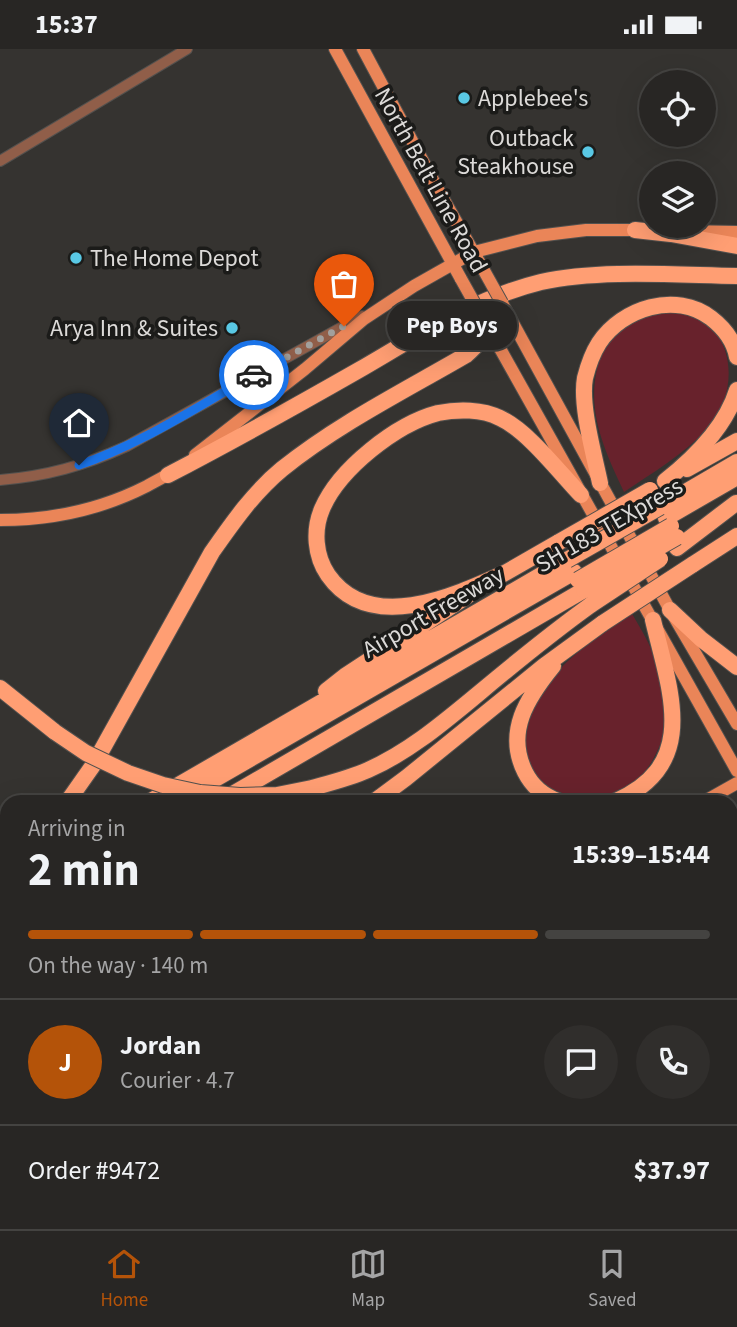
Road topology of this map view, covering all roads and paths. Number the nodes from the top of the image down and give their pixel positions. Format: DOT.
graph roads {
  1 [pos="187,49"];
  2 [pos="335,49"];
  3 [pos="363,49"];
  4 [pos="0,161"];
  5 [pos="635,230"];
  6 [pos="737,232"];
  7 [pos="737,246"];
  8 [pos="474,252"];
  9 [pos="453,265"];
  10 [pos="737,276"];
  11 [pos="386,303"];
  12 [pos="483,318"];
  13 [pos="737,357"];
  14 [pos="737,390"];
  15 [pos="737,441"];
  16 [pos="737,462"];
  17 [pos="168,475"];
  18 [pos="737,477"];
  19 [pos="0,480"];
  20 [pos="665,481"];
  21 [pos="600,483"];
  22 [pos="737,487"];
  23 [pos="581,495"];
  24 [pos="737,502"];
  25 [pos="0,520"];
  26 [pos="671,526"];
  27 [pos="734,539"];
  28 [pos="507,572"];
  29 [pos="579,581"];
  30 [pos="670,610"];
  31 [pos="653,620"];
  32 [pos="572,645"];
  33 [pos="737,667"];
  34 [pos="0,688"];
  35 [pos="289,722"];
  36 [pos="737,724"];
  37 [pos="737,771"];
  38 [pos="737,783"];
  39 [pos="72,795"];
  40 [pos="161,795"];
  41 [pos="188,795"];
  42 [pos="206,795"];
  43 [pos="227,795"];
  44 [pos="231,795"];
  45 [pos="277,795"];
  46 [pos="383,795"];
  47 [pos="547,795"];
  48 [pos="630,795"];
  49 [pos="716,795"];
  1 -- 4 [label="street"];
  2 -- 9 [label="main road, North Belt Line Road"];
  3 -- 8 [label="main road, North Belt Line Road"];
  5 -- 6 [label="main road"];
  5 -- 7 [label="highway"];
  5 -- 8 [label="main road"];
  8 -- 9 [label="main road"];
  8 -- 21 [label="main road, North Belt Line Road, bridge"];
  9 -- 11 [label="main road"];
  9 -- 12 [label="main road, North Belt Line Road, bridge"];
  10 -- 17 [label="highway"];
  11 -- 17 [label="main road"];
  11 -- 19 [label="street"];
  12 -- 23 [label="main road, North Belt Line Road"];
  12 -- 39 [label="highway"];
  13 -- 21 [label="highway"];
  14 -- 20 [label="highway"];
  15 -- 20 [label="highway"];
  16 -- 26 [label="highway, Airport Freeway"];
  17 -- 25 [label="main road"];
  18 -- 26 [label="highway, SH 183 TEXpress"];
  20 -- 28 [label="highway, bridge"];
  21 -- 30 [label="main road, North Belt Line Road"];
  22 -- 26 [label="highway, SH 183 TEXpress"];
  23 -- 28 [label="highway"];
  23 -- 31 [label="main road, North Belt Line Road"];
  24 -- 26 [label="highway, Airport Freeway"];
  26 -- 29 [label="highway, bridge"];
  26 -- 29 [label="highway, Airport Freeway, bridge"];
  27 -- 32 [label="highway, bridge"];
  28 -- 35 [label="highway"];
  29 -- 35 [label="highway, Airport Freeway"];
  29 -- 41 [label="highway, SH 183 TEXpress"];
  29 -- 42 [label="highway, SH 183 TEXpress"];
  29 -- 44 [label="highway, Airport Freeway"];
  29 -- 45 [label="highway, bridge"];
  30 -- 33 [label="highway"];
  30 -- 36 [label="main road, North Belt Line Road"];
  31 -- 37 [label="main road, North Belt Line Road"];
  31 -- 48 [label="highway"];
  32 -- 46 [label="highway"];
  32 -- 47 [label="highway"];
  34 -- 43 [label="highway, bridge"];
  35 -- 40 [label="highway, Airport Freeway"];
  38 -- 49 [label="main road"];
}
